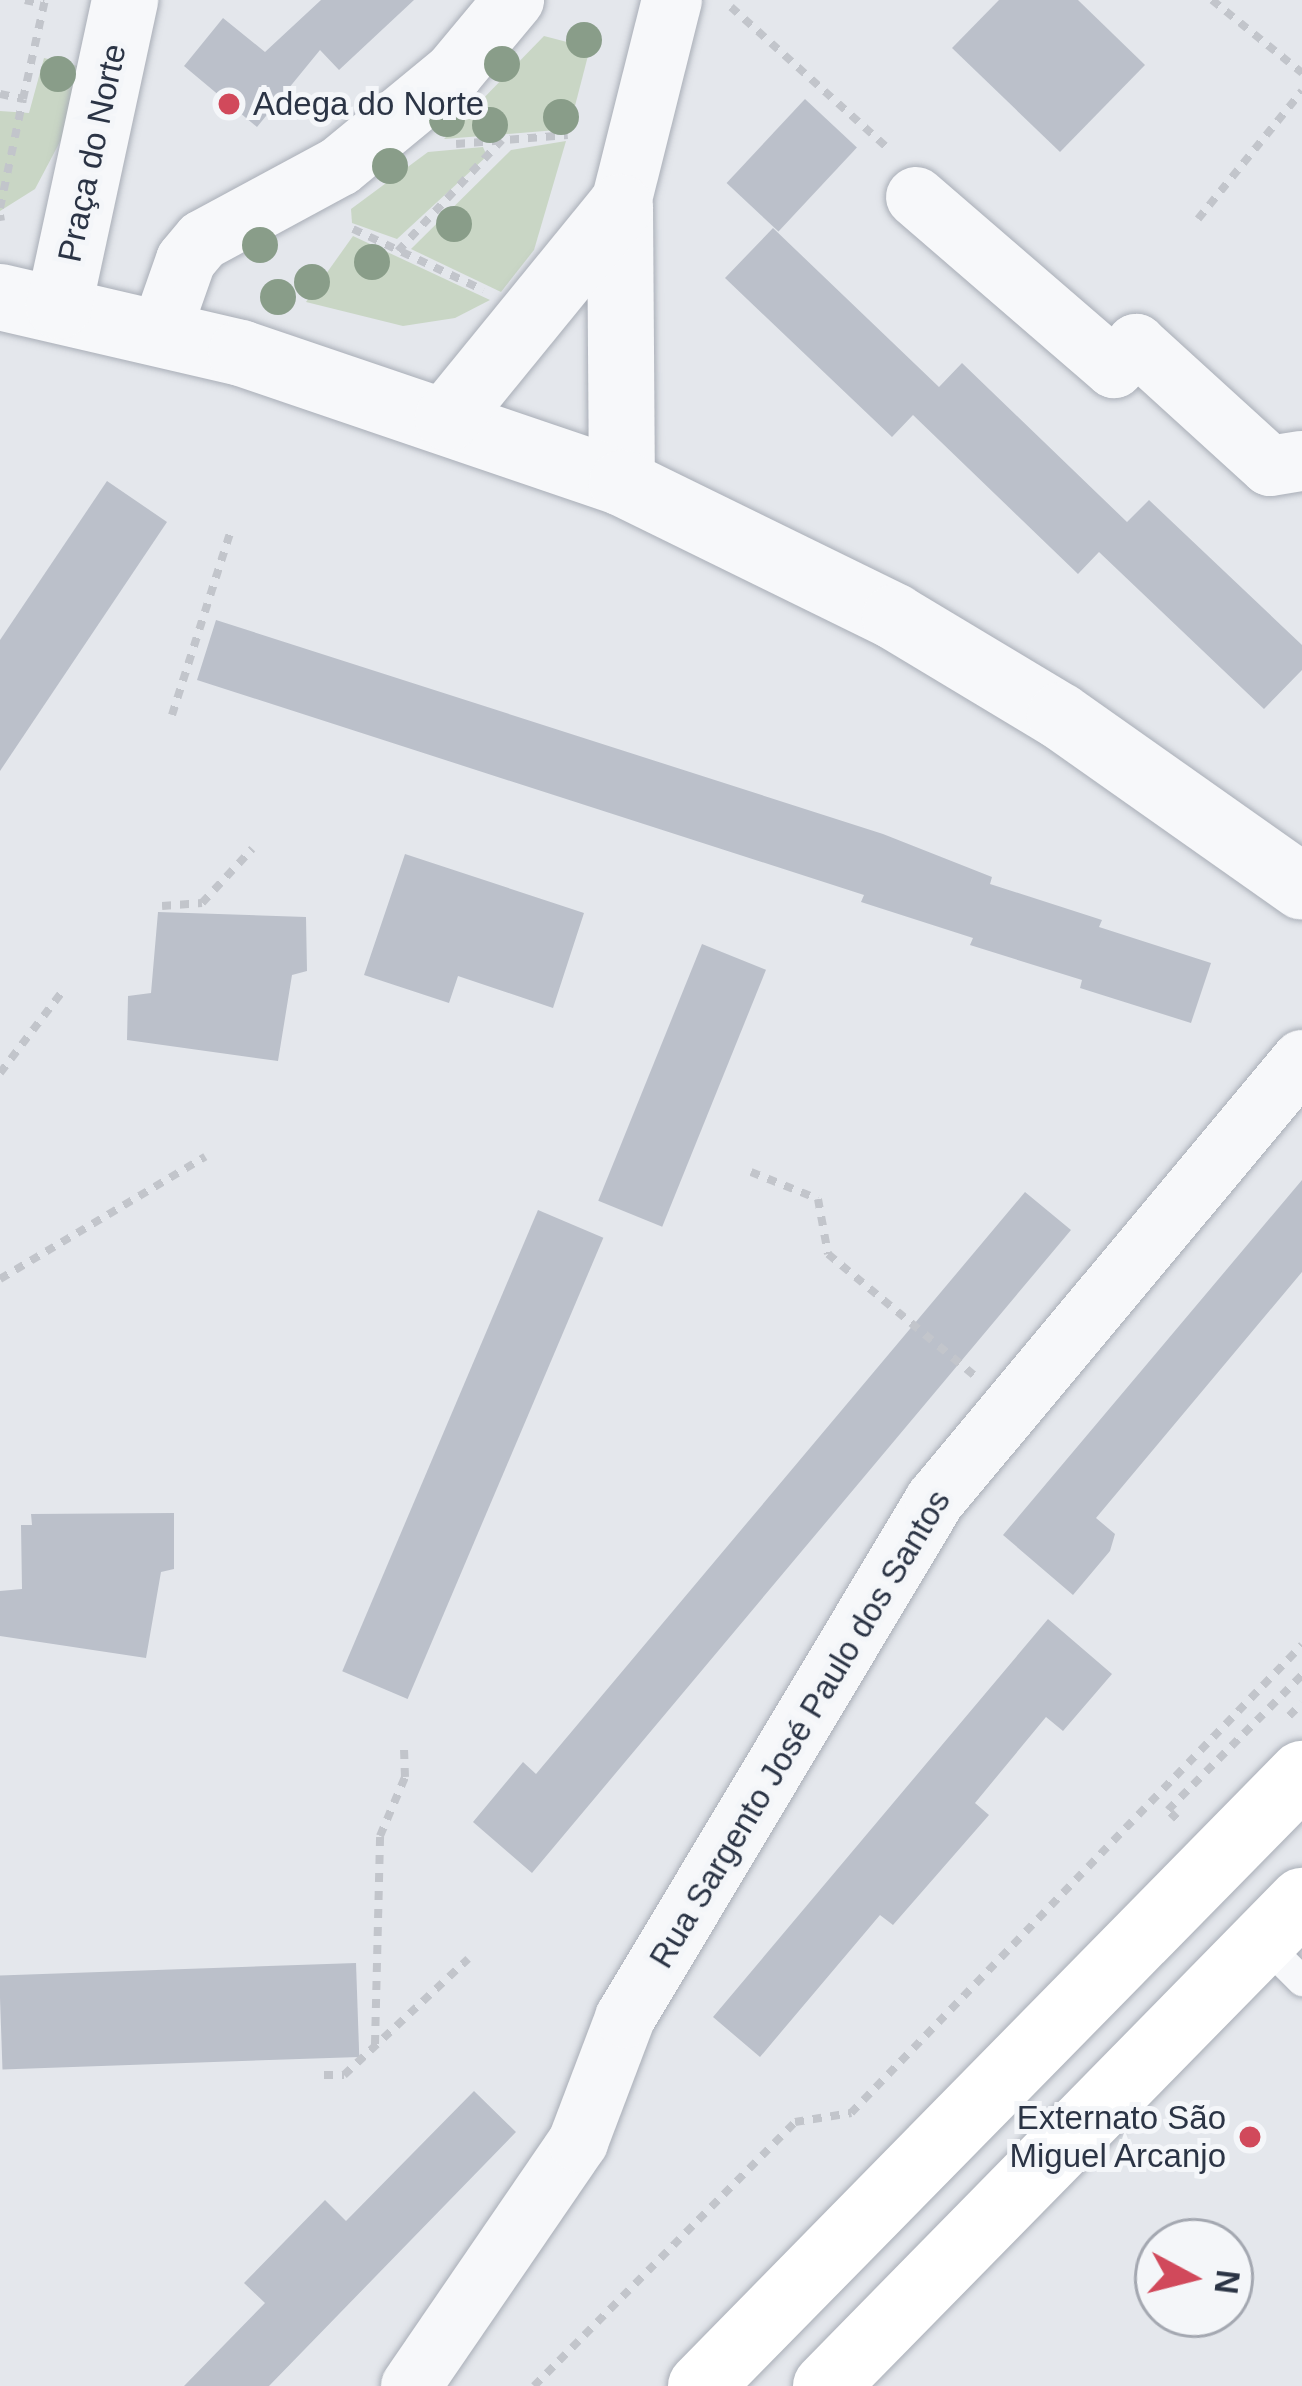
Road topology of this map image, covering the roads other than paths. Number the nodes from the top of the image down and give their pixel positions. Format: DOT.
graph roads {
  1 [pos="124,0"];
  2 [pos="514,0"];
  3 [pos="672,0"];
  4 [pos="906,176"];
  5 [pos="620,207"];
  6 [pos="30,302"];
  7 [pos="161,332"];
  8 [pos="448,418"];
  9 [pos="1302,461"];
  10 [pos="622,483"];
  11 [pos="1302,887"];
  12 [pos="1302,1060"];
  13 [pos="1302,1774"];
  14 [pos="1289,1941"];
  15 [pos="852,2377"];
  16 [pos="412,2386"];
  17 [pos="701,2386"];
  1 -- 6 [label="street, Praça do Norte"];
  2 -- 7 [label="street"];
  3 -- 5 [label="street"];
  4 -- 9 [label="street"];
  5 -- 8 [label="street"];
  5 -- 10 [label="street"];
  6 -- 7 [label="street"];
  7 -- 8 [label="street"];
  8 -- 10 [label="street"];
  10 -- 11 [label="street"];
  12 -- 16 [label="street, Rua Sargento José Paulo dos Santos"];
  13 -- 17 [label="highway"];
  14 -- 15 [label="highway"];
}
